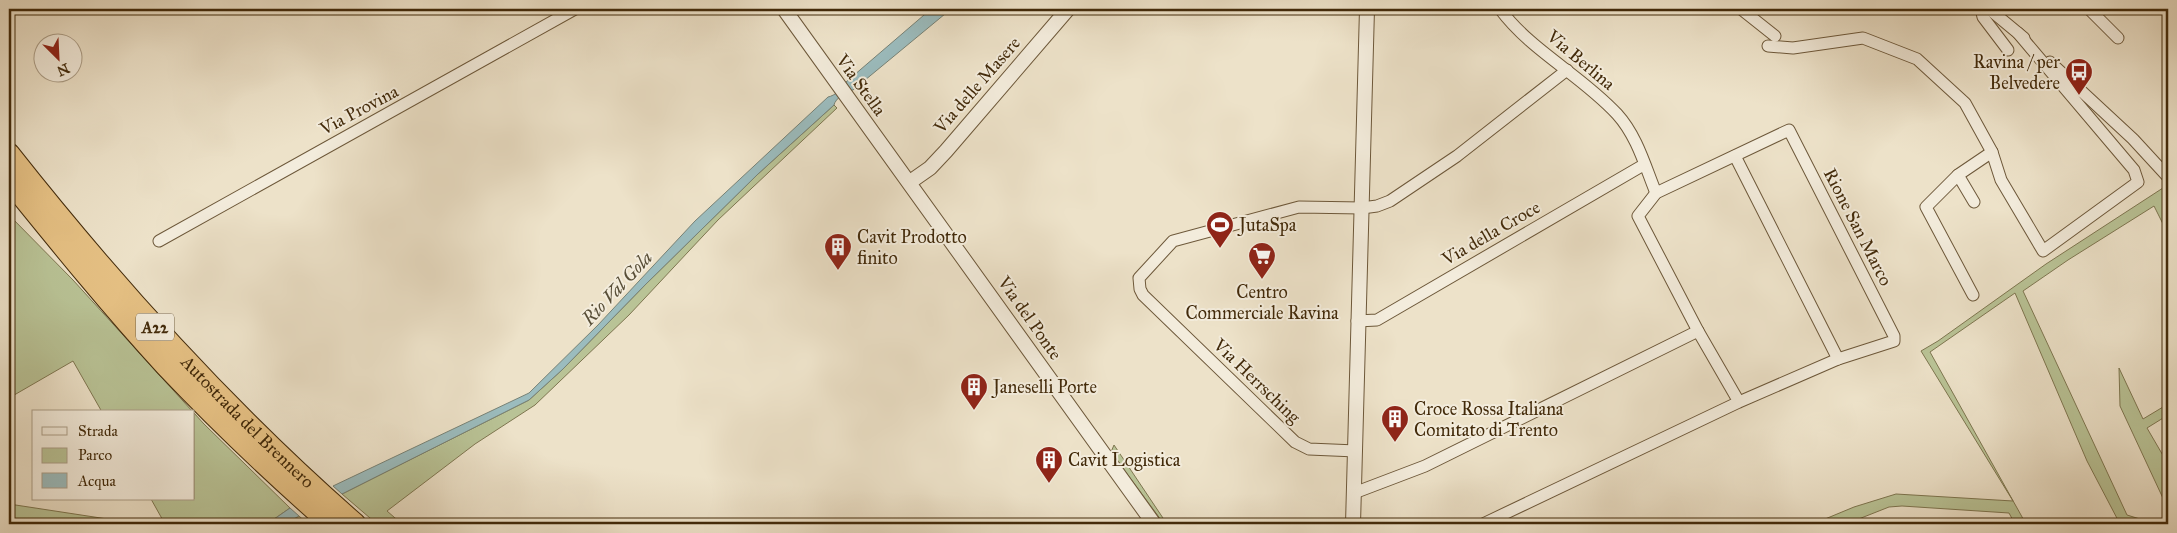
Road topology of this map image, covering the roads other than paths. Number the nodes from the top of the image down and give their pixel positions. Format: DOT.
graph roads {
  1 [pos="575,9"];
  2 [pos="784,9"];
  3 [pos="1068,9"];
  4 [pos="1367,9"];
  5 [pos="1500,9"];
  6 [pos="1741,9"];
  7 [pos="1981,9"];
  8 [pos="1988,9"];
  9 [pos="2089,9"];
  10 [pos="2018,34"];
  11 [pos="1775,36"];
  12 [pos="2118,38"];
  13 [pos="1768,46"];
  14 [pos="2008,50"];
  15 [pos="1567,70"];
  16 [pos="1992,152"];
  17 [pos="9,154"];
  18 [pos="1735,156"];
  19 [pos="1640,167"];
  20 [pos="1958,175"];
  21 [pos="2168,177"];
  22 [pos="9,180"];
  23 [pos="910,182"];
  24 [pos="1656,193"];
  25 [pos="1974,202"];
  26 [pos="1362,208"];
  27 [pos="159,241"];
  28 [pos="1973,295"];
  29 [pos="1357,321"];
  30 [pos="1698,331"];
  31 [pos="1838,359"];
  32 [pos="1739,402"];
  33 [pos="1356,451"];
  34 [pos="305,491"];
  35 [pos="1354,493"];
  36 [pos="339,521"];
  37 [pos="1154,524"];
  38 [pos="1353,524"];
  39 [pos="1483,524"];
  1 -- 27 [label="street, Via Provina"];
  2 -- 23 [label="street, Via Stella"];
  3 -- 23 [label="street, Via delle Masere"];
  4 -- 26 [label="street"];
  5 -- 15 [label="street, Via Berlina"];
  6 -- 11 [label="street"];
  7 -- 14 [label="street"];
  8 -- 10 [label="street"];
  9 -- 12 [label="street"];
  10 -- 16 [label="street"];
  10 -- 21 [label="street"];
  13 -- 16 [label="street"];
  15 -- 24 [label="street, Via Berlina"];
  15 -- 26 [label="street"];
  16 -- 20 [label="street"];
  17 -- 34 [label="highway, Autostrada del Brennero / A22"];
  18 -- 24 [label="street, Rione San Marco"];
  18 -- 31 [label="street"];
  18 -- 31 [label="street, Rione San Marco"];
  19 -- 29 [label="street, Via della Croce"];
  20 -- 25 [label="street"];
  20 -- 28 [label="street"];
  22 -- 34 [label="highway, Autostrada del Brennero / A22"];
  23 -- 37 [label="street, Via del Ponte"];
  24 -- 30 [label="street, Rione San Marco"];
  26 -- 29 [label="street"];
  26 -- 33 [label="street, Via Herrsching"];
  29 -- 33 [label="street"];
  30 -- 32 [label="street, Rione San Marco"];
  30 -- 35 [label="street"];
  31 -- 32 [label="street, Rione San Marco"];
  32 -- 39 [label="street, Rione San Marco"];
  33 -- 35 [label="street"];
  34 -- 36 [label="highway, Autostrada del Brennero / A22"];
  35 -- 38 [label="street"];
}
